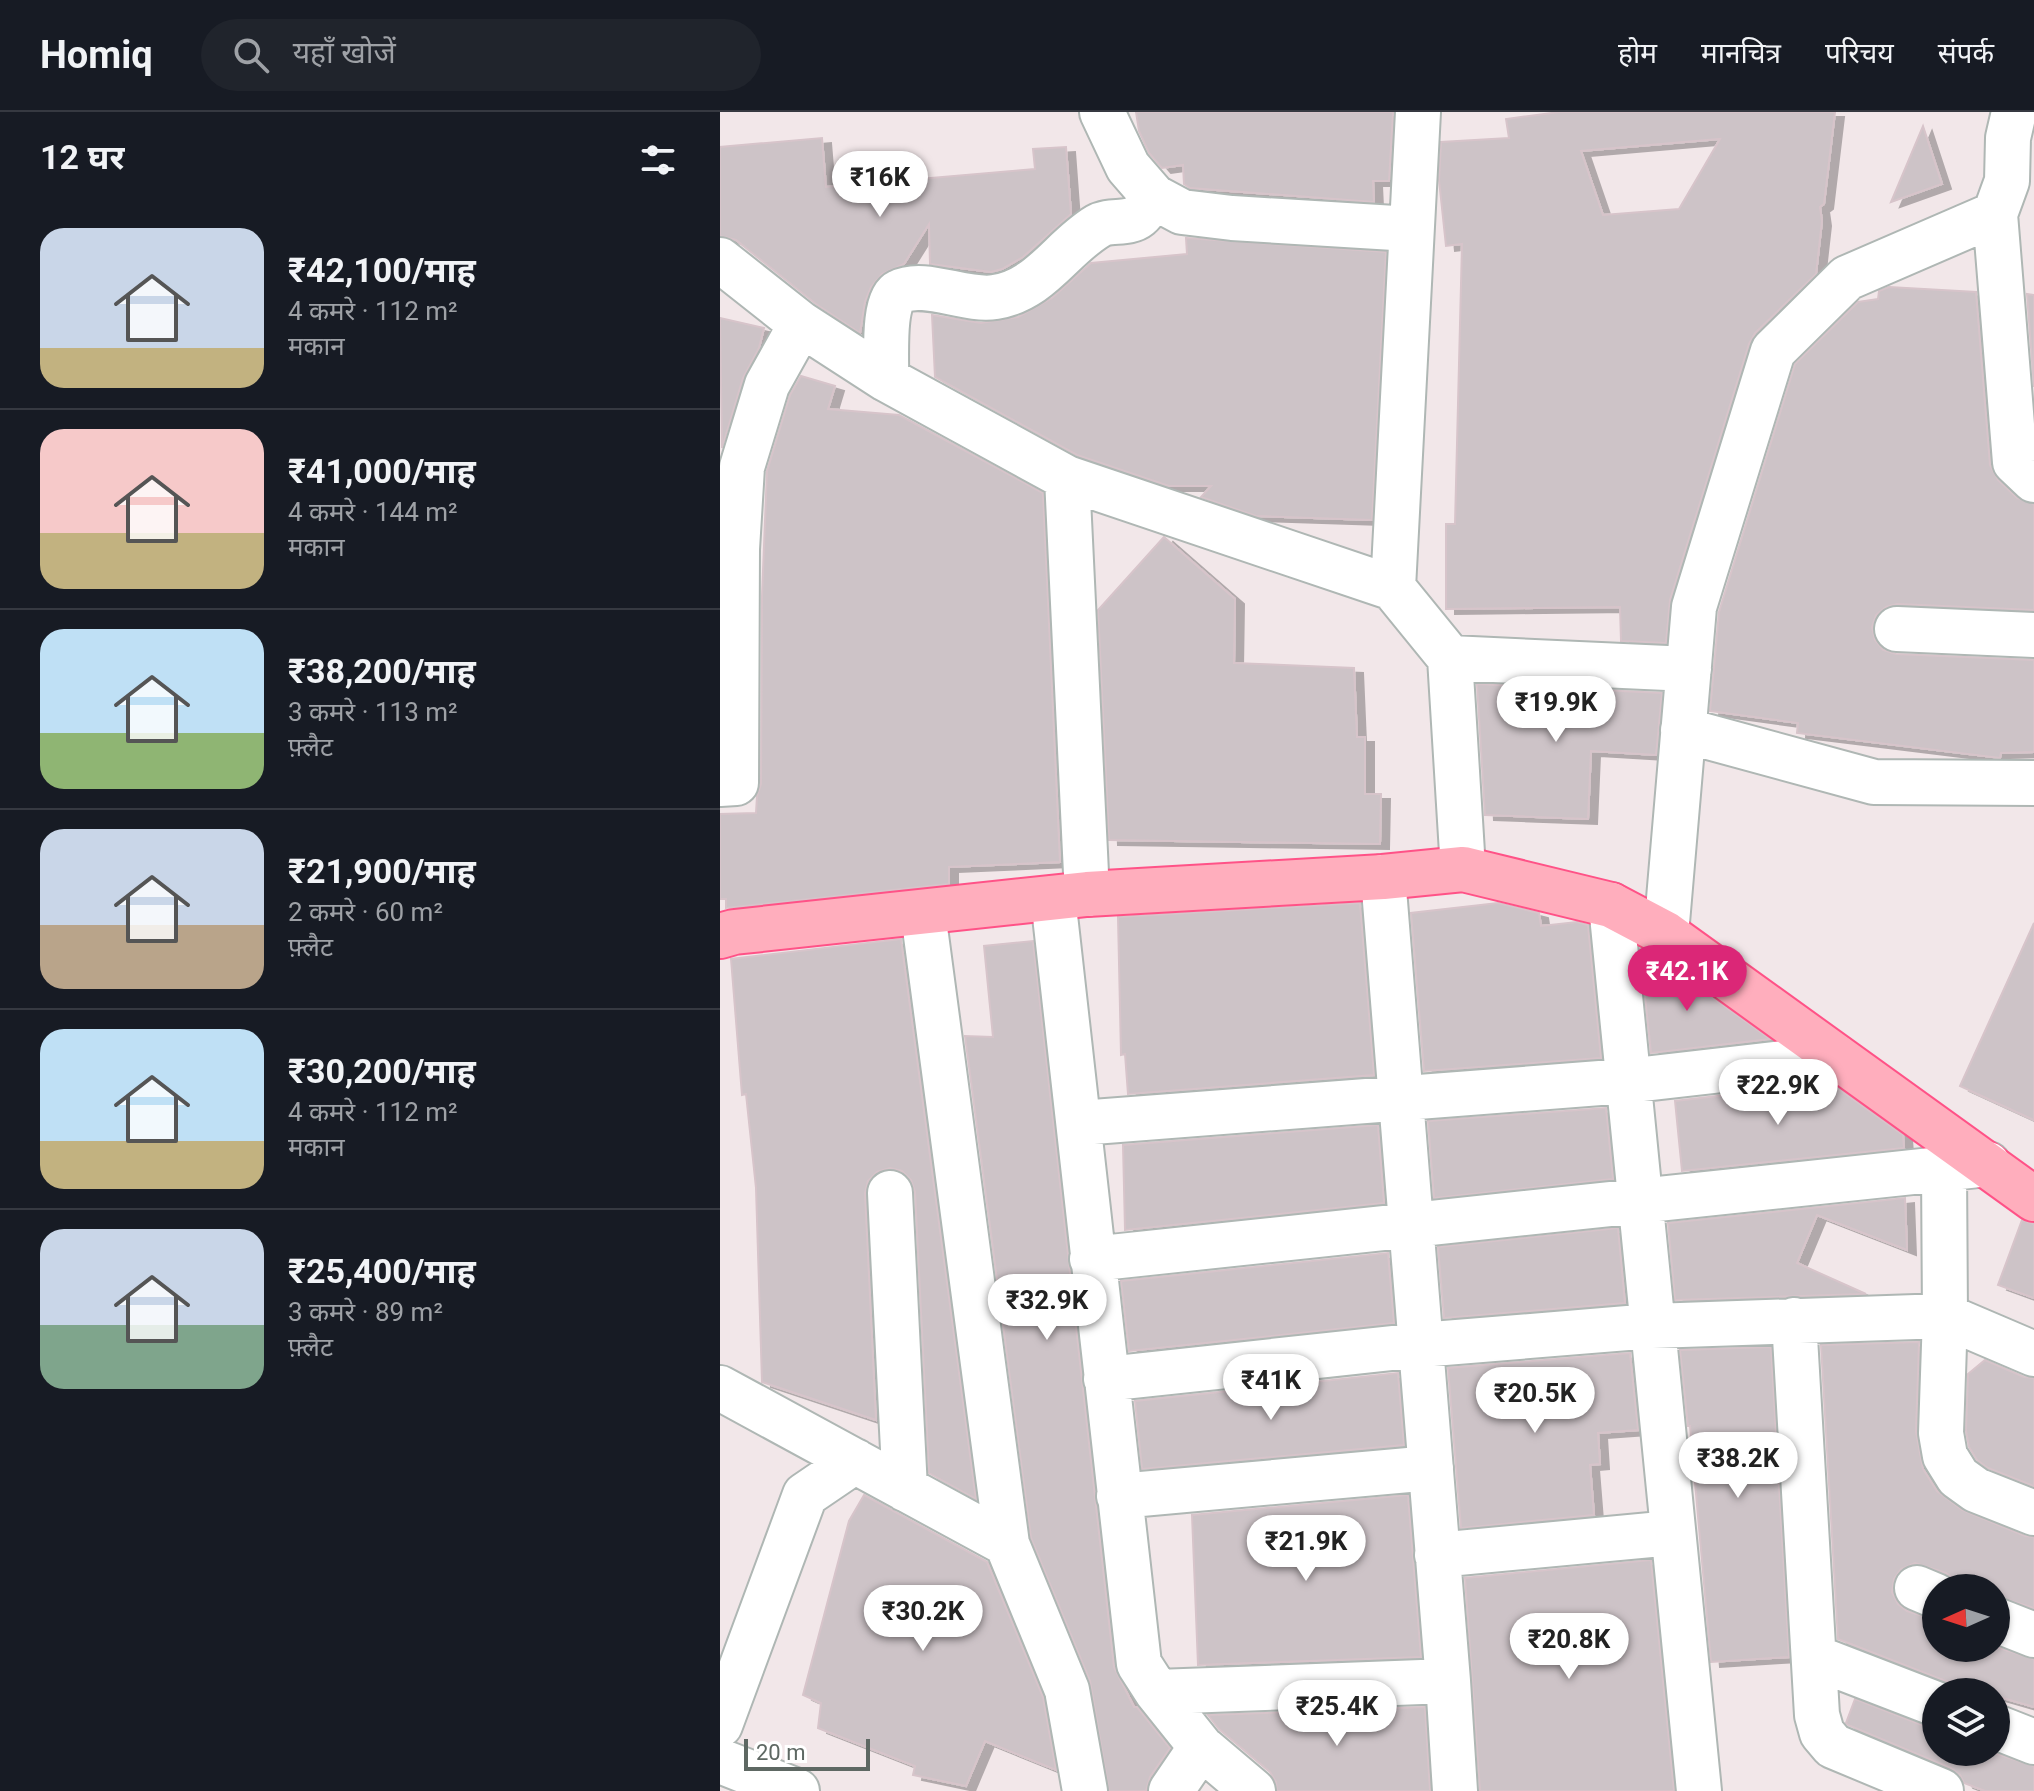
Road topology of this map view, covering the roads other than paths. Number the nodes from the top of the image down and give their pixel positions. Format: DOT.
graph roads {
  1 [pos="1102,112"];
  2 [pos="1418,112"];
  3 [pos="2014,112"];
  4 [pos="2012,194"];
  5 [pos="1154,197"];
  6 [pos="1411,229"];
  7 [pos="720,260"];
  8 [pos="801,324"];
  9 [pos="886,379"];
  10 [pos="1067,478"];
  11 [pos="2034,480"];
  12 [pos="1393,588"];
  13 [pos="1897,629"];
  14 [pos="2034,635"];
  15 [pos="1450,658"];
  16 [pos="1689,669"];
  17 [pos="1683,730"];
  18 [pos="2034,783"];
  19 [pos="720,784"];
  20 [pos="1463,869"];
  21 [pos="1383,877"];
  22 [pos="1070,896"];
  23 [pos="1611,905"];
  24 [pos="923,913"];
  25 [pos="1666,934"];
  26 [pos="720,936"];
  27 [pos="1836,1057"];
  28 [pos="1626,1081"];
  29 [pos="1401,1099"];
  30 [pos="1080,1123"];
  31 [pos="1988,1164"];
  32 [pos="1944,1168"];
  33 [pos="890,1193"];
  34 [pos="2034,1199"];
  35 [pos="1639,1202"];
  36 [pos="1410,1224"];
  37 [pos="1092,1259"];
  38 [pos="1945,1316"];
  39 [pos="1794,1320"];
  40 [pos="1652,1326"];
  41 [pos="1420,1345"];
  42 [pos="2034,1354"];
  43 [pos="1106,1379"];
  44 [pos="720,1388"];
  45 [pos="855,1461"];
  46 [pos="1431,1468"];
  47 [pos="905,1489"];
  48 [pos="1119,1496"];
  49 [pos="2034,1513"];
  50 [pos="1672,1533"];
  51 [pos="1007,1544"];
  52 [pos="1437,1555"];
  53 [pos="2010,1626"];
  54 [pos="2034,1635"];
  55 [pos="1814,1657"];
  56 [pos="1448,1681"];
  57 [pos="1157,1692"];
  58 [pos="1922,1699"];
  59 [pos="720,1725"];
  60 [pos="2010,1733"];
  61 [pos="2034,1742"];
  62 [pos="1201,1747"];
  63 [pos="720,1761"];
  64 [pos="797,1791"];
  65 [pos="1085,1791"];
  66 [pos="1171,1791"];
  67 [pos="1253,1791"];
  68 [pos="1455,1791"];
  69 [pos="1699,1791"];
  70 [pos="1941,1791"];
  1 -- 5 [label="street"];
  2 -- 6 [label="street"];
  3 -- 4 [label="street"];
  4 -- 11 [label="street"];
  4 -- 16 [label="street"];
  5 -- 6 [label="street"];
  5 -- 9 [label="street"];
  6 -- 12 [label="street"];
  7 -- 8 [label="street"];
  8 -- 9 [label="street"];
  8 -- 19 [label="street"];
  9 -- 10 [label="street"];
  10 -- 12 [label="street"];
  10 -- 22 [label="street"];
  12 -- 15 [label="street"];
  13 -- 14 [label="street"];
  15 -- 16 [label="street"];
  15 -- 20 [label="street"];
  16 -- 17 [label="street"];
  17 -- 18 [label="street"];
  17 -- 25 [label="street"];
  20 -- 21 [label="main road"];
  20 -- 23 [label="main road"];
  21 -- 22 [label="main road"];
  21 -- 29 [label="street"];
  22 -- 24 [label="main road"];
  22 -- 30 [label="street"];
  23 -- 25 [label="main road"];
  23 -- 28 [label="street"];
  24 -- 26 [label="main road"];
  24 -- 51 [label="street"];
  25 -- 27 [label="main road"];
  27 -- 28 [label="street"];
  27 -- 31 [label="main road"];
  28 -- 29 [label="street"];
  28 -- 35 [label="street"];
  29 -- 30 [label="street"];
  29 -- 36 [label="street"];
  30 -- 37 [label="street"];
  31 -- 32 [label="street"];
  31 -- 34 [label="main road"];
  32 -- 35 [label="street"];
  32 -- 38 [label="street"];
  33 -- 47 [label="street"];
  35 -- 36 [label="street"];
  35 -- 40 [label="street"];
  36 -- 37 [label="street"];
  36 -- 41 [label="street"];
  37 -- 43 [label="street"];
  38 -- 39 [label="street"];
  38 -- 42 [label="street"];
  38 -- 49 [label="street"];
  39 -- 40 [label="street"];
  39 -- 55 [label="street"];
  40 -- 41 [label="street"];
  40 -- 50 [label="street"];
  41 -- 43 [label="street"];
  41 -- 46 [label="street"];
  43 -- 48 [label="street"];
  44 -- 45 [label="street"];
  45 -- 47 [label="street"];
  45 -- 59 [label="street"];
  46 -- 48 [label="street"];
  46 -- 52 [label="street"];
  47 -- 51 [label="street"];
  48 -- 57 [label="street"];
  50 -- 52 [label="street"];
  50 -- 69 [label="street"];
  51 -- 65 [label="street"];
  52 -- 56 [label="street"];
  53 -- 54 [label="street"];
  55 -- 58 [label="street"];
  55 -- 70 [label="street"];
  56 -- 57 [label="street"];
  56 -- 68 [label="street"];
  57 -- 62 [label="street"];
  60 -- 61 [label="street"];
  62 -- 66 [label="street"];
  62 -- 67 [label="street"];
  63 -- 64 [label="street"];
}
